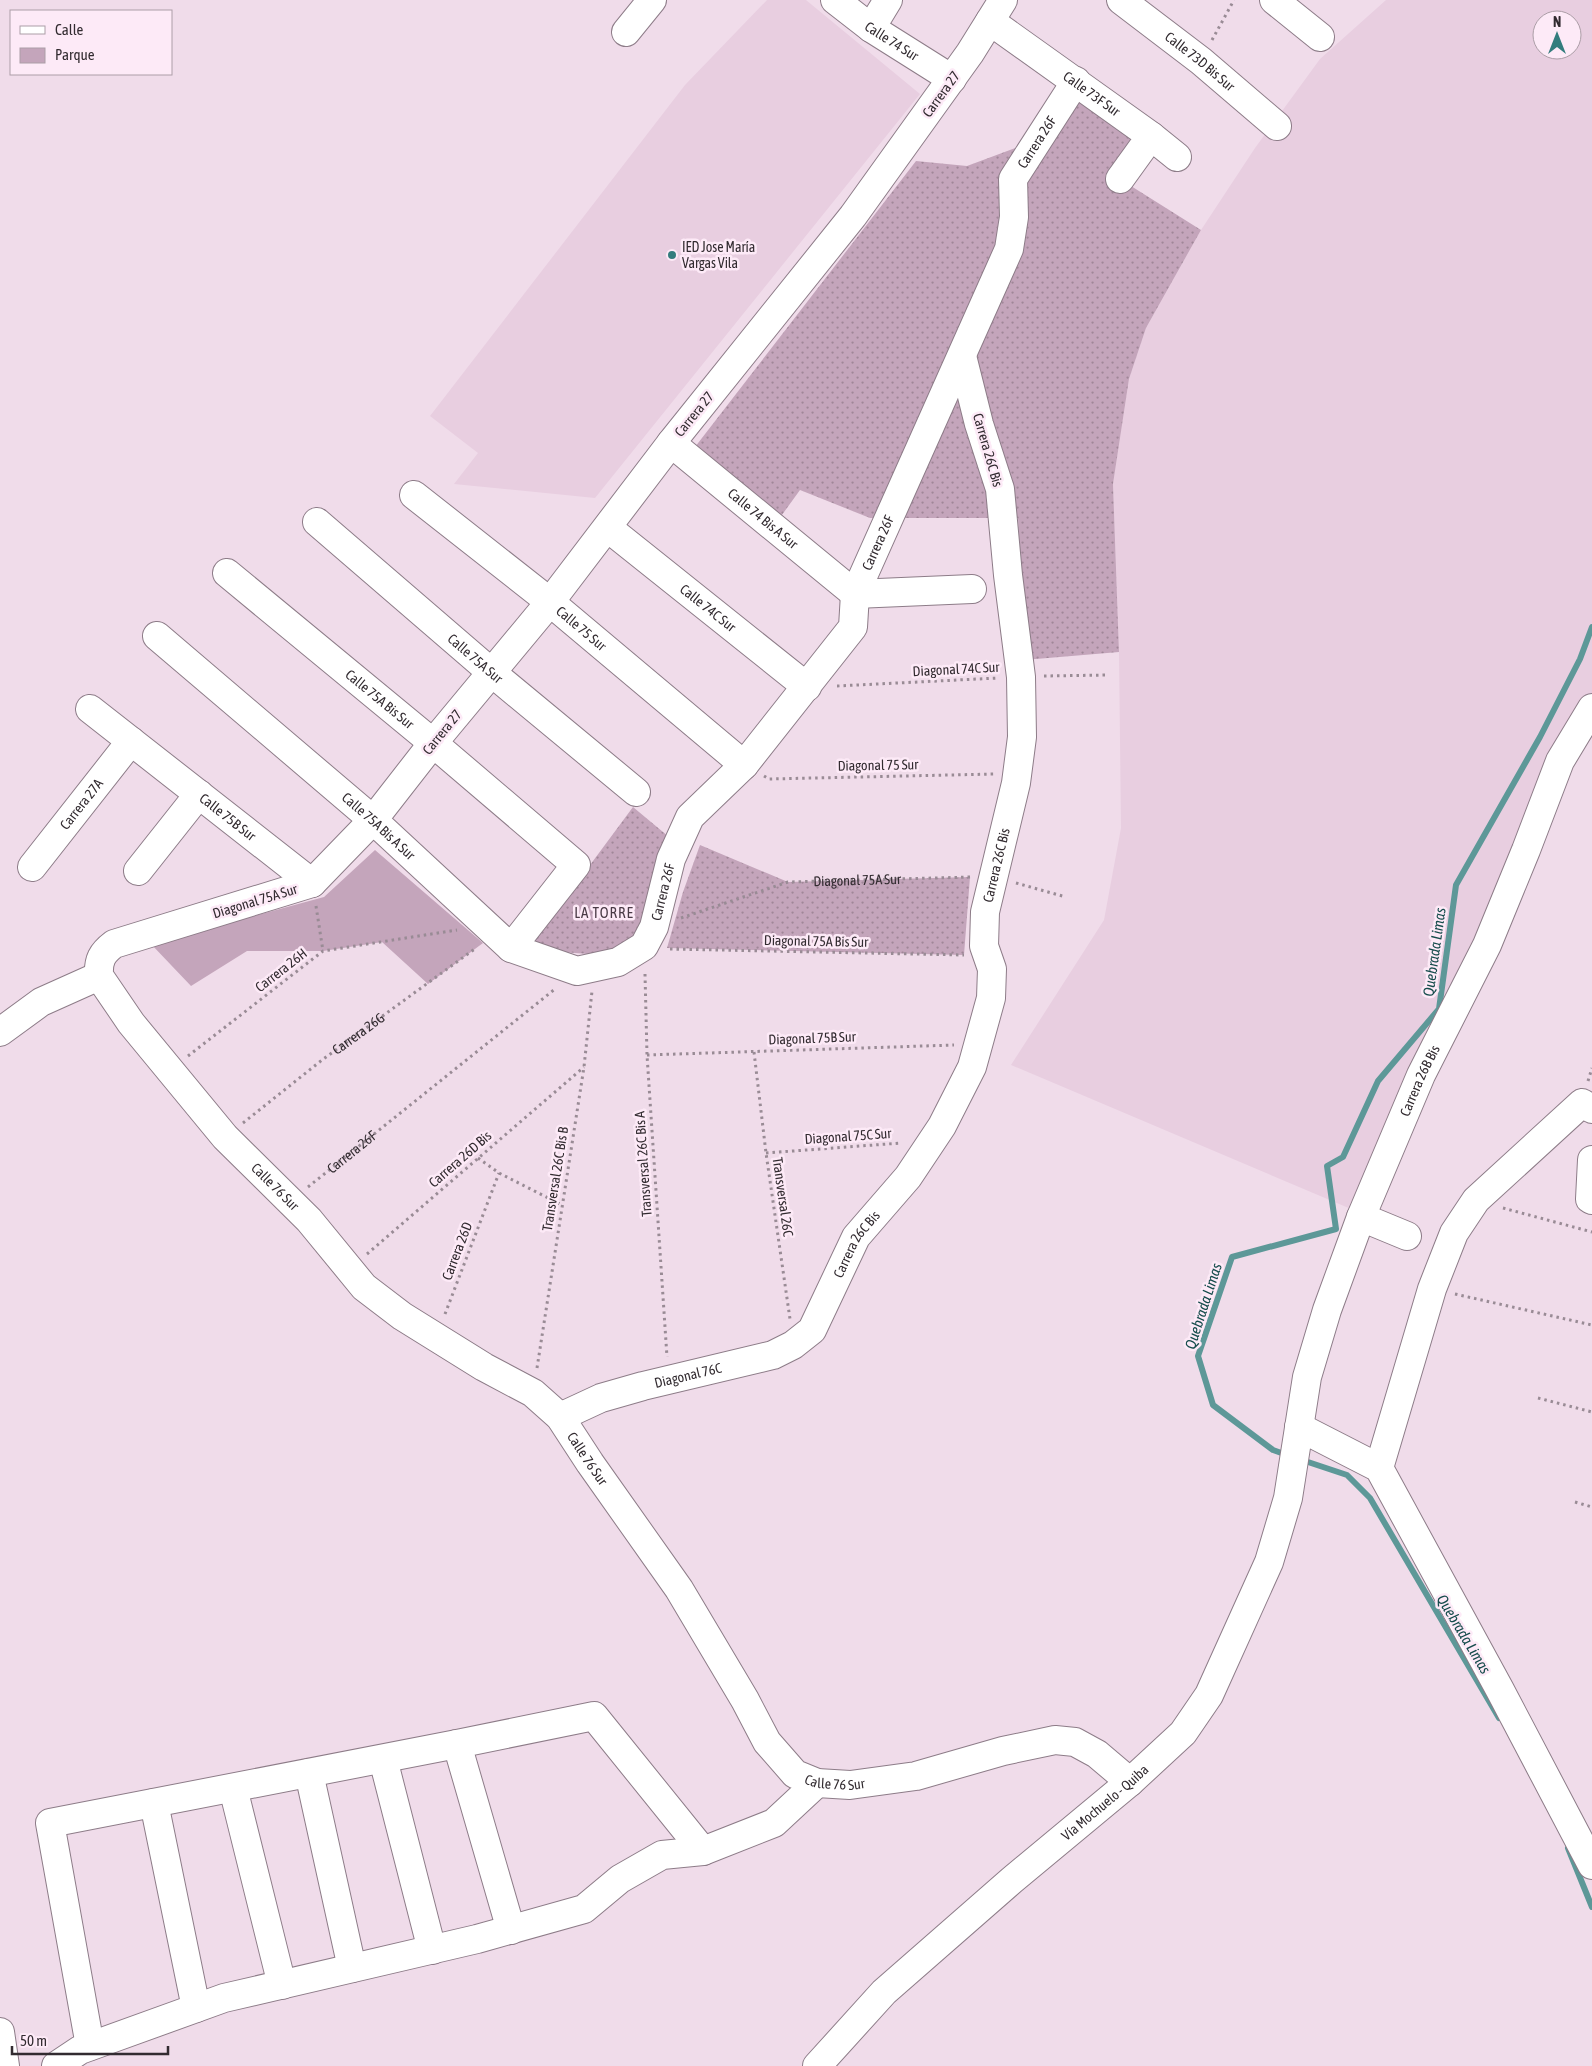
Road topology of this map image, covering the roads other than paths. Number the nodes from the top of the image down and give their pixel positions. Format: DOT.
graph roads {
  1 [pos="652,0"];
  2 [pos="835,0"];
  3 [pos="888,0"];
  4 [pos="1121,0"];
  5 [pos="1274,0"];
  6 [pos="996,11"];
  7 [pos="871,28"];
  8 [pos="626,32"];
  9 [pos="1320,37"];
  10 [pos="952,79"];
  11 [pos="1076,82"];
  12 [pos="1277,126"];
  13 [pos="1151,136"];
  14 [pos="1177,157"];
  15 [pos="1120,179"];
  16 [pos="962,356"];
  17 [pos="671,443"];
  18 [pos="414,496"];
  19 [pos="317,522"];
  20 [pos="608,528"];
  21 [pos="227,574"];
  22 [pos="972,589"];
  23 [pos="855,594"];
  24 [pos="550,602"];
  25 [pos="157,636"];
  26 [pos="492,672"];
  27 [pos="807,687"];
  28 [pos="1592,708"];
  29 [pos="90,709"];
  30 [pos="131,742"];
  31 [pos="433,743"];
  32 [pos="744,765"];
  33 [pos="636,792"];
  34 [pos="199,794"];
  35 [pos="373,820"];
  36 [pos="32,867"];
  37 [pos="138,871"];
  38 [pos="312,883"];
  39 [pos="497,936"];
  40 [pos="597,967"];
  41 [pos="98,976"];
  42 [pos="0,1032"];
  43 [pos="1592,1109"];
  44 [pos="1592,1160"];
  45 [pos="1592,1200"];
  46 [pos="1361,1217"];
  47 [pos="1407,1236"];
  48 [pos="803,1338"];
  49 [pos="560,1417"];
  50 [pos="1298,1435"];
  51 [pos="1379,1468"];
  52 [pos="1293,1471"];
  53 [pos="457,1744"];
  54 [pos="384,1759"];
  55 [pos="309,1773"];
  56 [pos="1130,1782"];
  57 [pos="817,1784"];
  58 [pos="233,1788"];
  59 [pos="154,1803"];
  60 [pos="703,1851"];
  61 [pos="1592,1865"];
  62 [pos="510,1930"];
  63 [pos="432,1950"];
  64 [pos="352,1968"];
  65 [pos="282,1985"];
  66 [pos="196,2008"];
  67 [pos="0,2032"];
  68 [pos="90,2046"];
  69 [pos="5,2066"];
  70 [pos="56,2066"];
  71 [pos="817,2066"];
  1 -- 8 [label="street"];
  2 -- 7 [label="street, Calle 74 Sur"];
  3 -- 7 [label="street"];
  4 -- 12 [label="street, Calle 73D Bis Sur"];
  5 -- 9 [label="street"];
  6 -- 10 [label="street, Carrera 27"];
  6 -- 11 [label="street, Calle 73F Sur"];
  7 -- 10 [label="street, Calle 74 Sur"];
  10 -- 17 [label="street, Carrera 27"];
  11 -- 13 [label="street, Calle 73F Sur"];
  11 -- 16 [label="street, Carrera 26F"];
  13 -- 14 [label="street, Calle 73F Sur"];
  13 -- 15 [label="street"];
  16 -- 23 [label="street, Carrera 26F"];
  16 -- 48 [label="street, Carrera 26C Bis"];
  17 -- 20 [label="street, Carrera 27"];
  17 -- 23 [label="street, Calle 74 Bis A Sur"];
  18 -- 24 [label="street, Calle 75 Sur"];
  19 -- 26 [label="street, Calle 75A Sur"];
  20 -- 24 [label="street, Carrera 27"];
  20 -- 27 [label="street, Calle 74C Sur"];
  21 -- 31 [label="street, Calle 75A Bis Sur"];
  22 -- 23 [label="street"];
  23 -- 27 [label="street, Carrera 26F"];
  24 -- 26 [label="street, Carrera 27"];
  24 -- 32 [label="street, Calle 75 Sur"];
  25 -- 35 [label="street, Calle 75A Bis A Sur"];
  26 -- 31 [label="street, Carrera 27"];
  26 -- 33 [label="street, Calle 75A Sur"];
  27 -- 32 [label="street, Carrera 26F"];
  28 -- 46 [label="street, Carrera 26B Bis"];
  29 -- 30 [label="street, Calle 75B Sur"];
  30 -- 34 [label="street, Calle 75B Sur"];
  30 -- 36 [label="street, Carrera 27A"];
  31 -- 35 [label="street, Carrera 27"];
  31 -- 39 [label="street, Calle 75A Bis Sur"];
  32 -- 40 [label="street, Carrera 26F"];
  34 -- 37 [label="street"];
  34 -- 38 [label="street, Calle 75B Sur"];
  35 -- 38 [label="street, Diagonal 75A Sur"];
  35 -- 39 [label="street, Calle 75A Bis A Sur"];
  38 -- 41 [label="street, Diagonal 75A Sur"];
  39 -- 40 [label="street, Calle 75A Bis A Sur"];
  41 -- 42 [label="street"];
  41 -- 49 [label="street, Calle 76 Sur"];
  43 -- 51 [label="street"];
  44 -- 45 [label="street"];
  46 -- 47 [label="street"];
  46 -- 50 [label="street, Carrera 26B Bis"];
  48 -- 49 [label="street, Diagonal 76C"];
  49 -- 57 [label="street, Calle 76 Sur"];
  50 -- 51 [label="street"];
  50 -- 52 [label="street, Carrera 26B Bis"];
  51 -- 61 [label="street"];
  52 -- 56 [label="street, Vía Mochuelo - Quiba"];
  53 -- 54 [label="street"];
  53 -- 60 [label="street"];
  53 -- 62 [label="street"];
  54 -- 55 [label="street"];
  54 -- 63 [label="street"];
  55 -- 58 [label="street"];
  55 -- 64 [label="street"];
  56 -- 57 [label="street, Calle 76 Sur"];
  56 -- 71 [label="street, Vía Mochuelo - Quiba"];
  57 -- 60 [label="street"];
  58 -- 59 [label="street"];
  58 -- 65 [label="street"];
  59 -- 66 [label="street"];
  59 -- 68 [label="street"];
  60 -- 62 [label="street"];
  62 -- 63 [label="street"];
  63 -- 64 [label="street"];
  64 -- 65 [label="street"];
  65 -- 66 [label="street"];
  66 -- 68 [label="street"];
  67 -- 69 [label="street"];
  68 -- 70 [label="street"];
}
